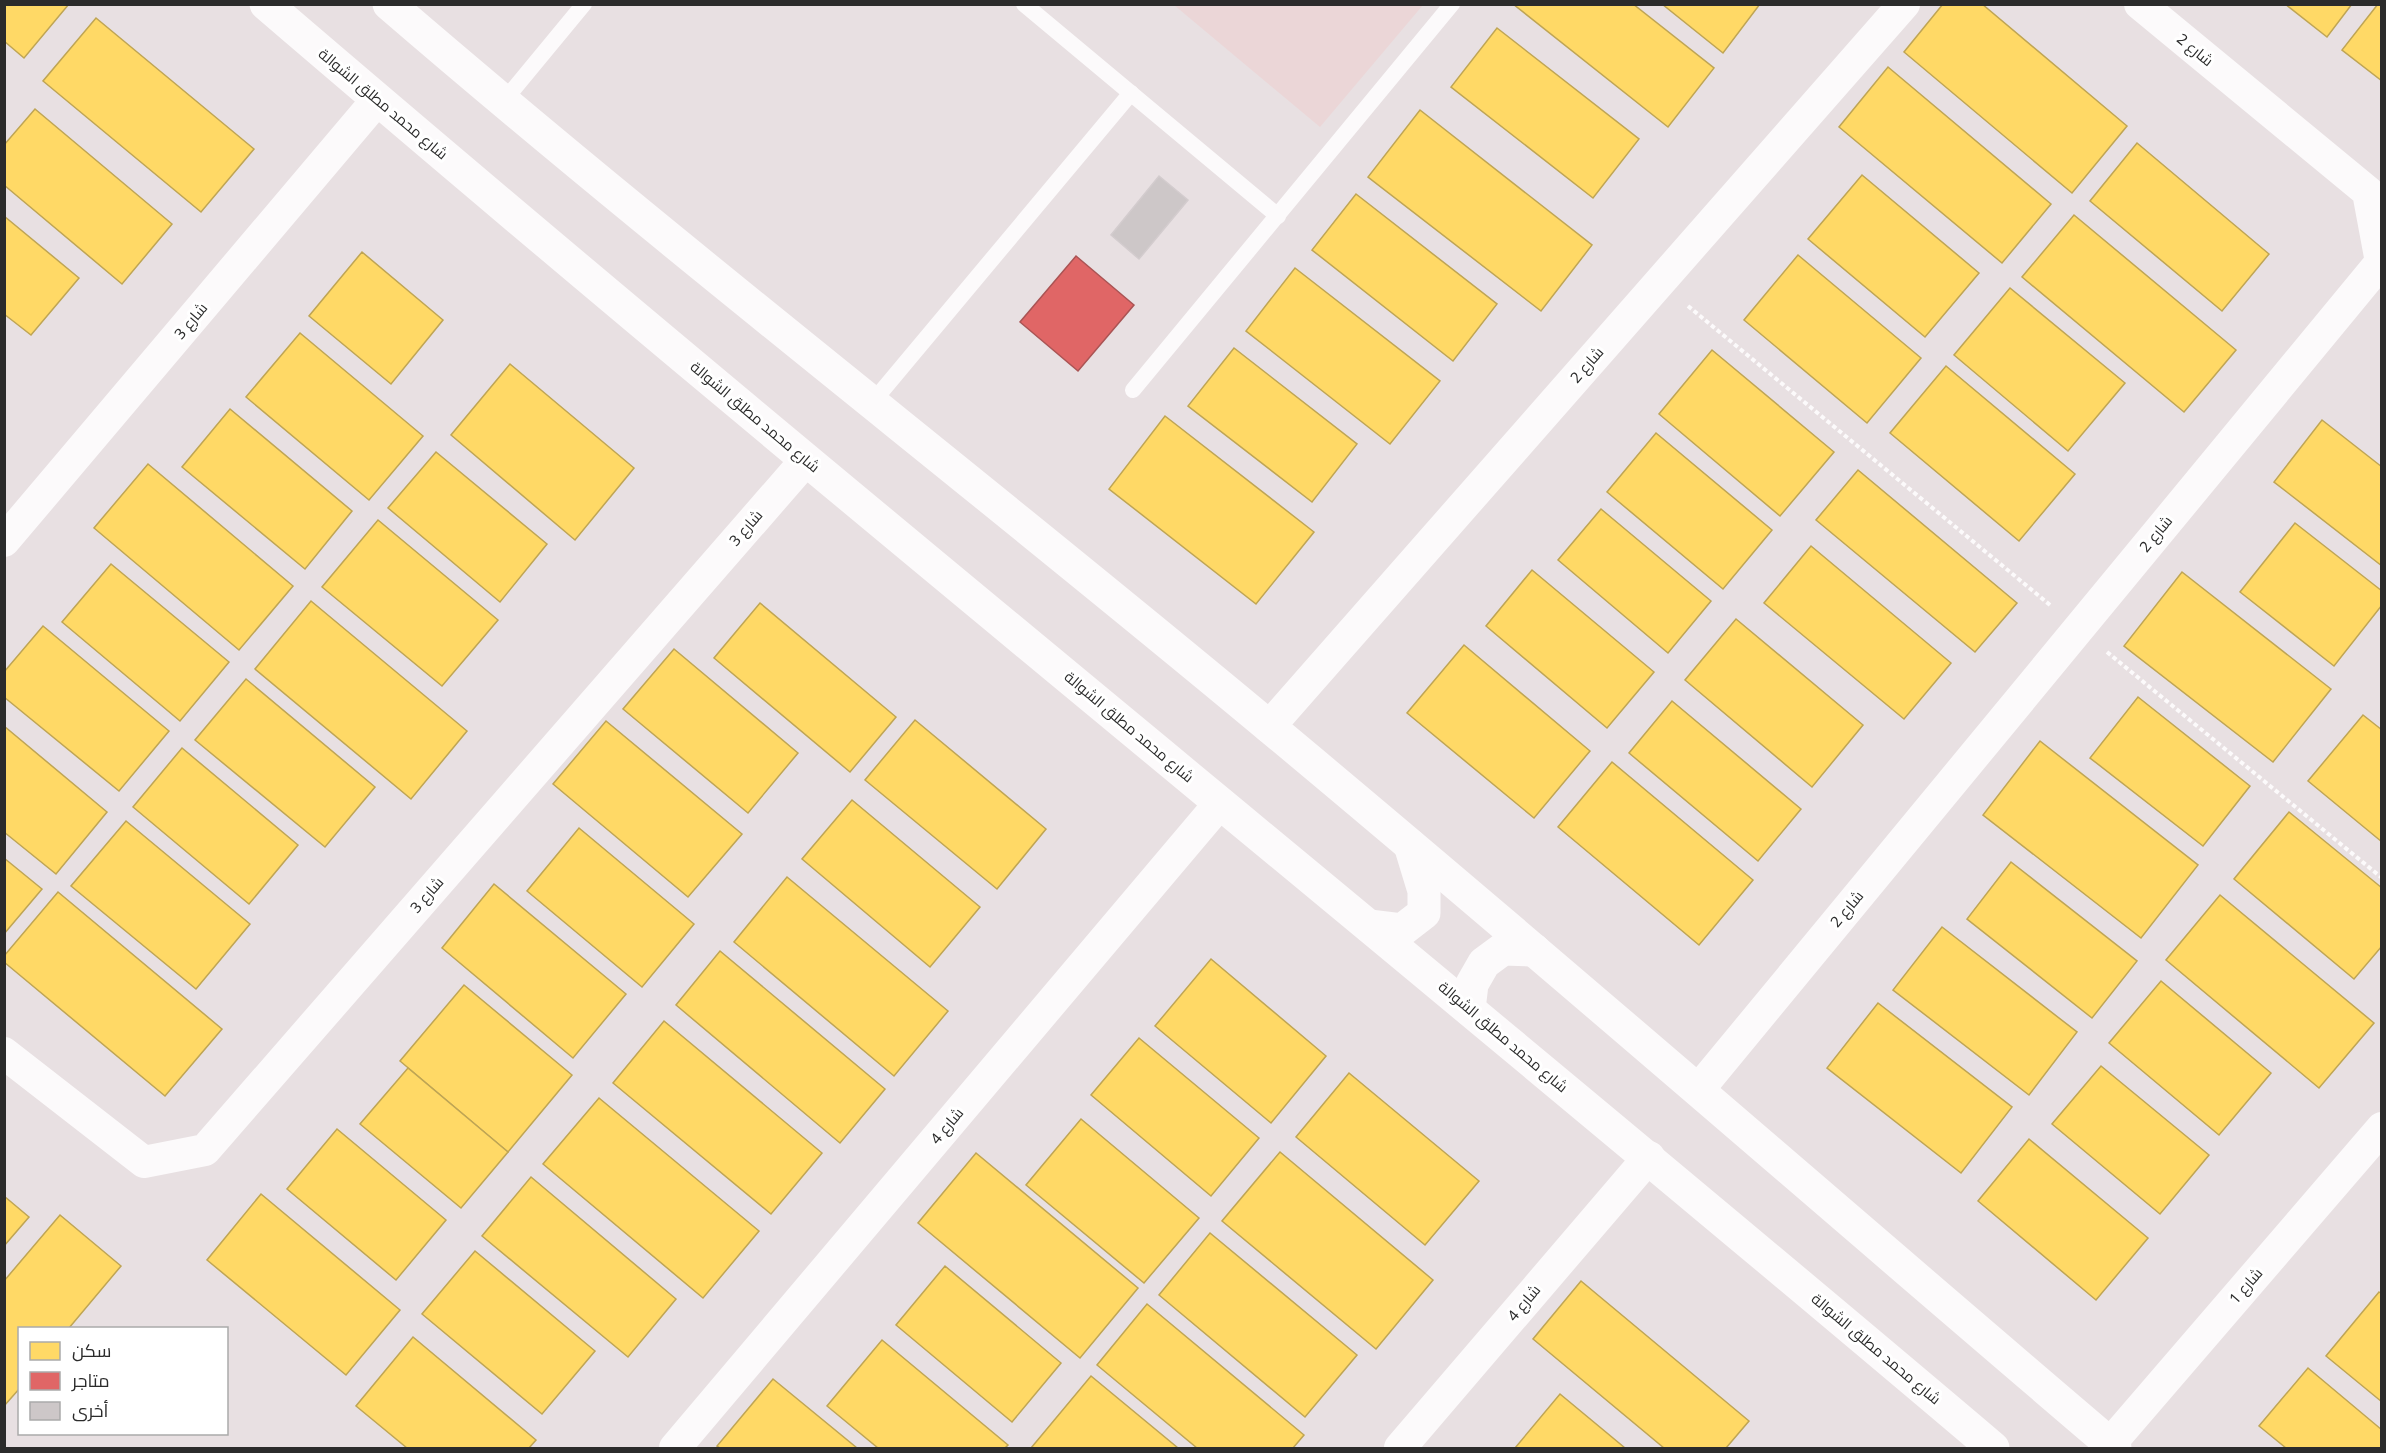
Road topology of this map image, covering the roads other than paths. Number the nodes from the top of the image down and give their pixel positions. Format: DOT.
graph roads {
  1 [pos="266,4"];
  2 [pos="389,4"];
  3 [pos="584,4"];
  4 [pos="1024,4"];
  5 [pos="1452,4"];
  6 [pos="1904,4"];
  7 [pos="2140,4"];
  8 [pos="1131,93"];
  9 [pos="377,100"];
  10 [pos="502,102"];
  11 [pos="1278,216"];
  12 [pos="1133,390"];
  13 [pos="871,404"];
  14 [pos="806,460"];
  15 [pos="4,541"];
  16 [pos="1269,727"];
  17 [pos="1220,803"];
  18 [pos="1410,845"];
  19 [pos="1369,926"];
  20 [pos="1534,950"];
  21 [pos="1469,1009"];
  22 [pos="4,1053"];
  23 [pos="1699,1089"];
  24 [pos="2382,1128"];
  25 [pos="1649,1157"];
  26 [pos="2112,1446"];
  27 [pos="675,1449"];
  28 [pos="1400,1449"];
  29 [pos="1993,1449"];
  1 -- 9 [label="street, شارع محمد مطلق الشوالة"];
  2 -- 10 [label="street"];
  3 -- 10 [label="lane"];
  4 -- 8 [label="lane"];
  5 -- 11 [label="lane"];
  6 -- 16 [label="street, شارع 2"];
  7 -- 23 [label="street, شارع 2"];
  8 -- 11 [label="lane"];
  8 -- 13 [label="lane"];
  9 -- 14 [label="street, شارع محمد مطلق الشوالة"];
  9 -- 15 [label="street, شارع 3"];
  10 -- 13 [label="street"];
  11 -- 12 [label="lane"];
  13 -- 16 [label="street"];
  14 -- 17 [label="street, شارع محمد مطلق الشوالة"];
  14 -- 22 [label="street, شارع 3"];
  16 -- 18 [label="street"];
  17 -- 19 [label="street, شارع محمد مطلق الشوالة"];
  17 -- 27 [label="street, شارع 4"];
  18 -- 19 [label="street"];
  18 -- 20 [label="street"];
  19 -- 21 [label="street, شارع محمد مطلق الشوالة"];
  20 -- 21 [label="street"];
  20 -- 23 [label="street"];
  21 -- 25 [label="street, شارع محمد مطلق الشوالة"];
  23 -- 26 [label="street"];
  24 -- 26 [label="street, شارع 1"];
  25 -- 28 [label="street, شارع 4"];
  25 -- 29 [label="street, شارع محمد مطلق الشوالة"];
}
